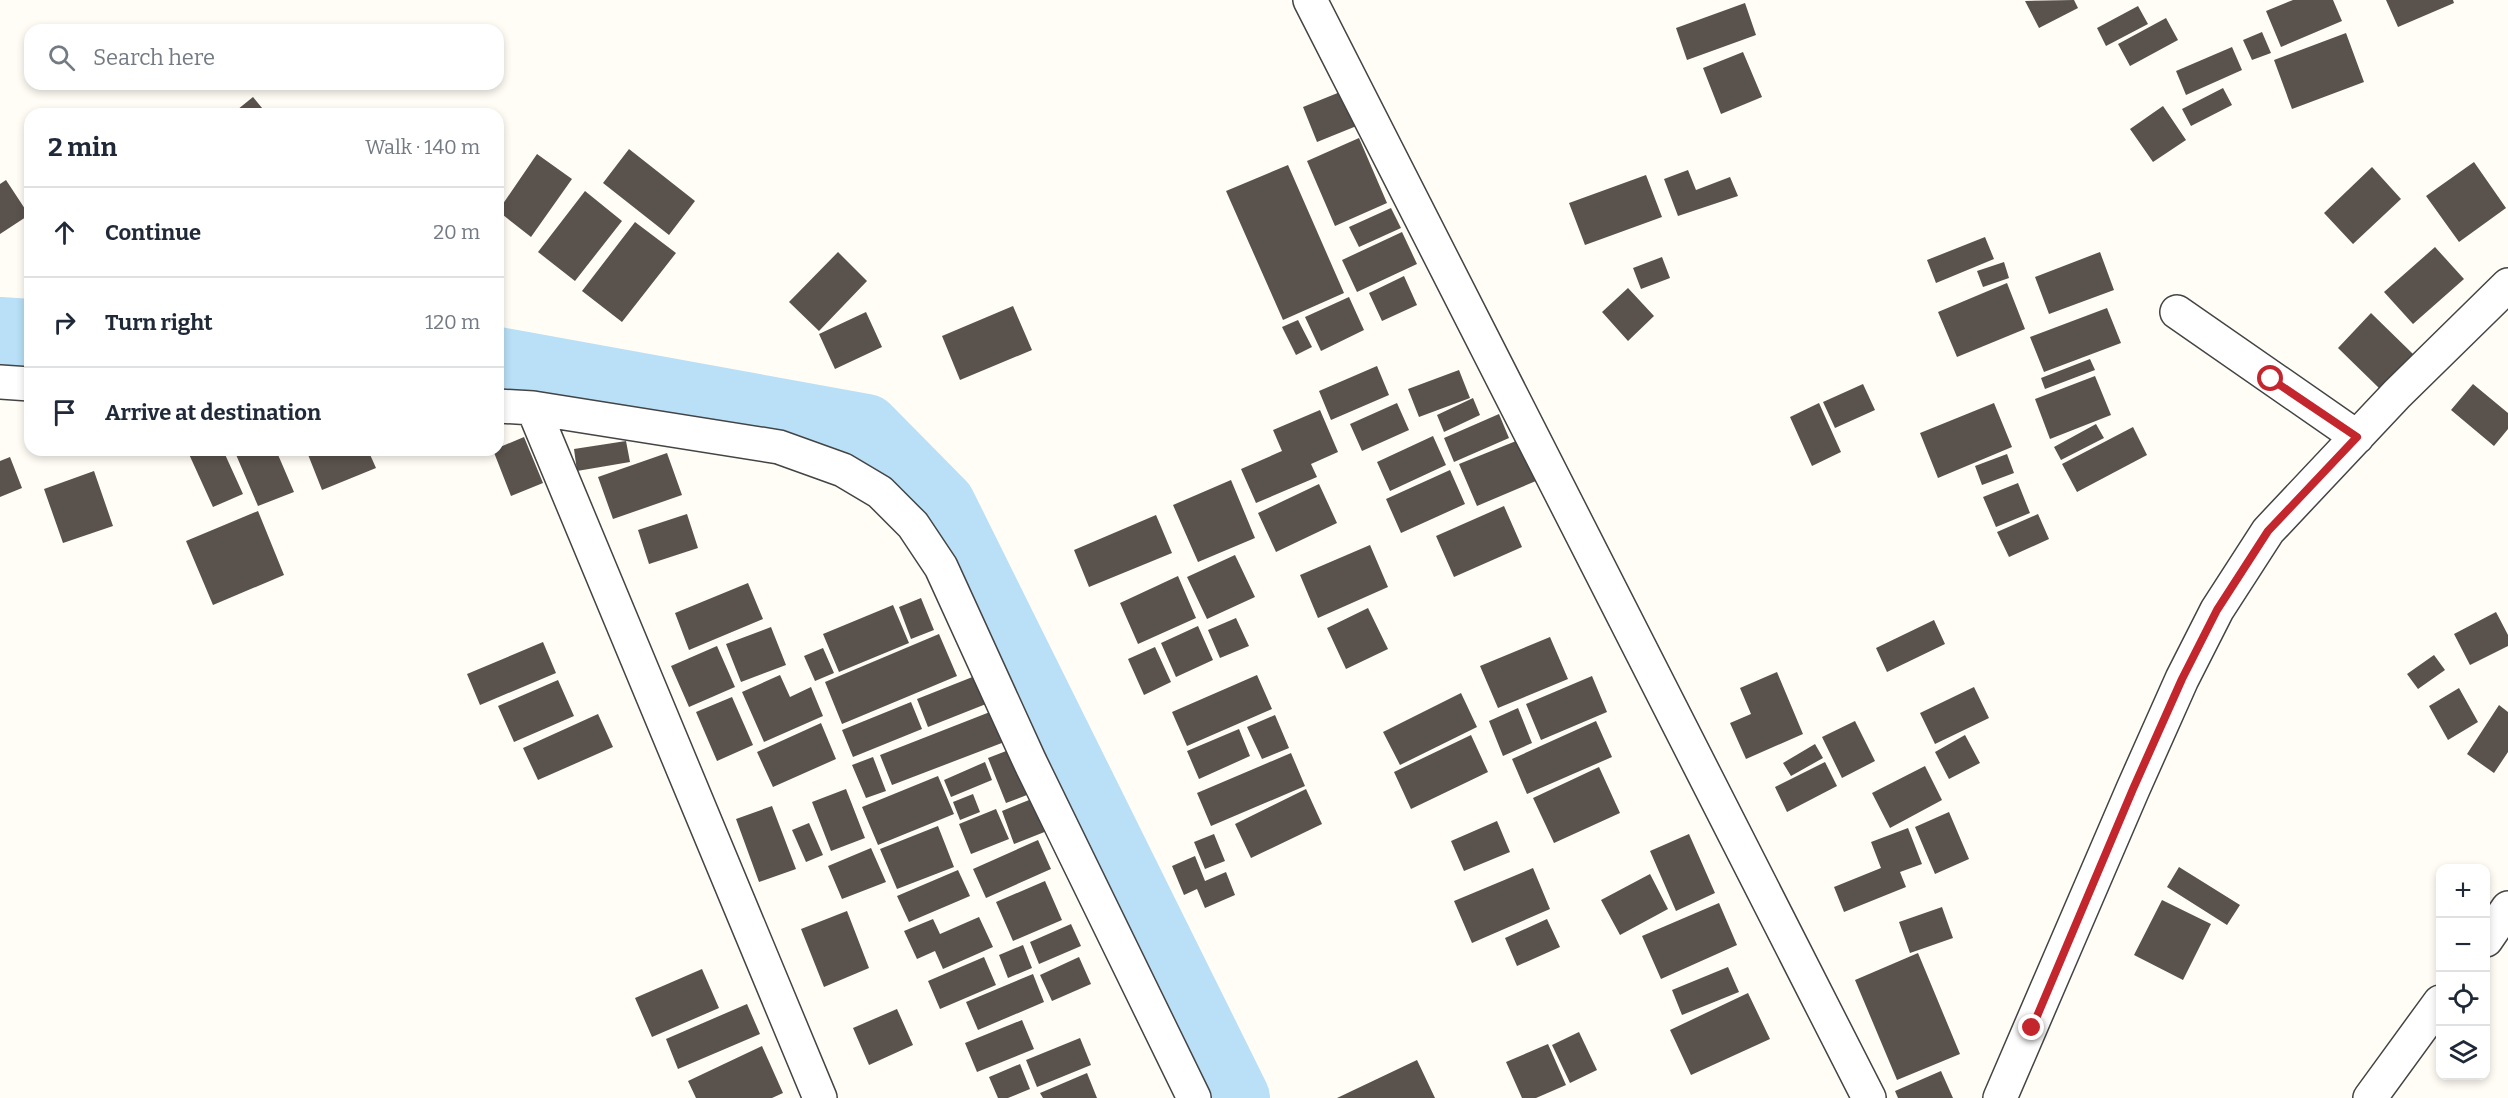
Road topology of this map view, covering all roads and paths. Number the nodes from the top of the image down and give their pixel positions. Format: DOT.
graph roads {
  1 [pos="1310,0"];
  2 [pos="2508,285"];
  3 [pos="2176,312"];
  4 [pos="0,382"];
  5 [pos="24,384"];
  6 [pos="504,406"];
  7 [pos="533,408"];
  8 [pos="2357,437"];
  9 [pos="2508,908"];
  10 [pos="2490,934"];
  11 [pos="2436,1007"];
  12 [pos="820,1098"];
  13 [pos="1194,1098"];
  14 [pos="1869,1098"];
  15 [pos="2000,1098"];
  16 [pos="2370,1098"];
  1 -- 14 [label="street"];
  2 -- 8 [label="street"];
  3 -- 8 [label="street"];
  4 -- 5 [label="street"];
  6 -- 7 [label="street"];
  7 -- 12 [label="street"];
  7 -- 13 [label="street"];
  8 -- 15 [label="street"];
  9 -- 10 [label="street"];
  11 -- 16 [label="street"];
}
